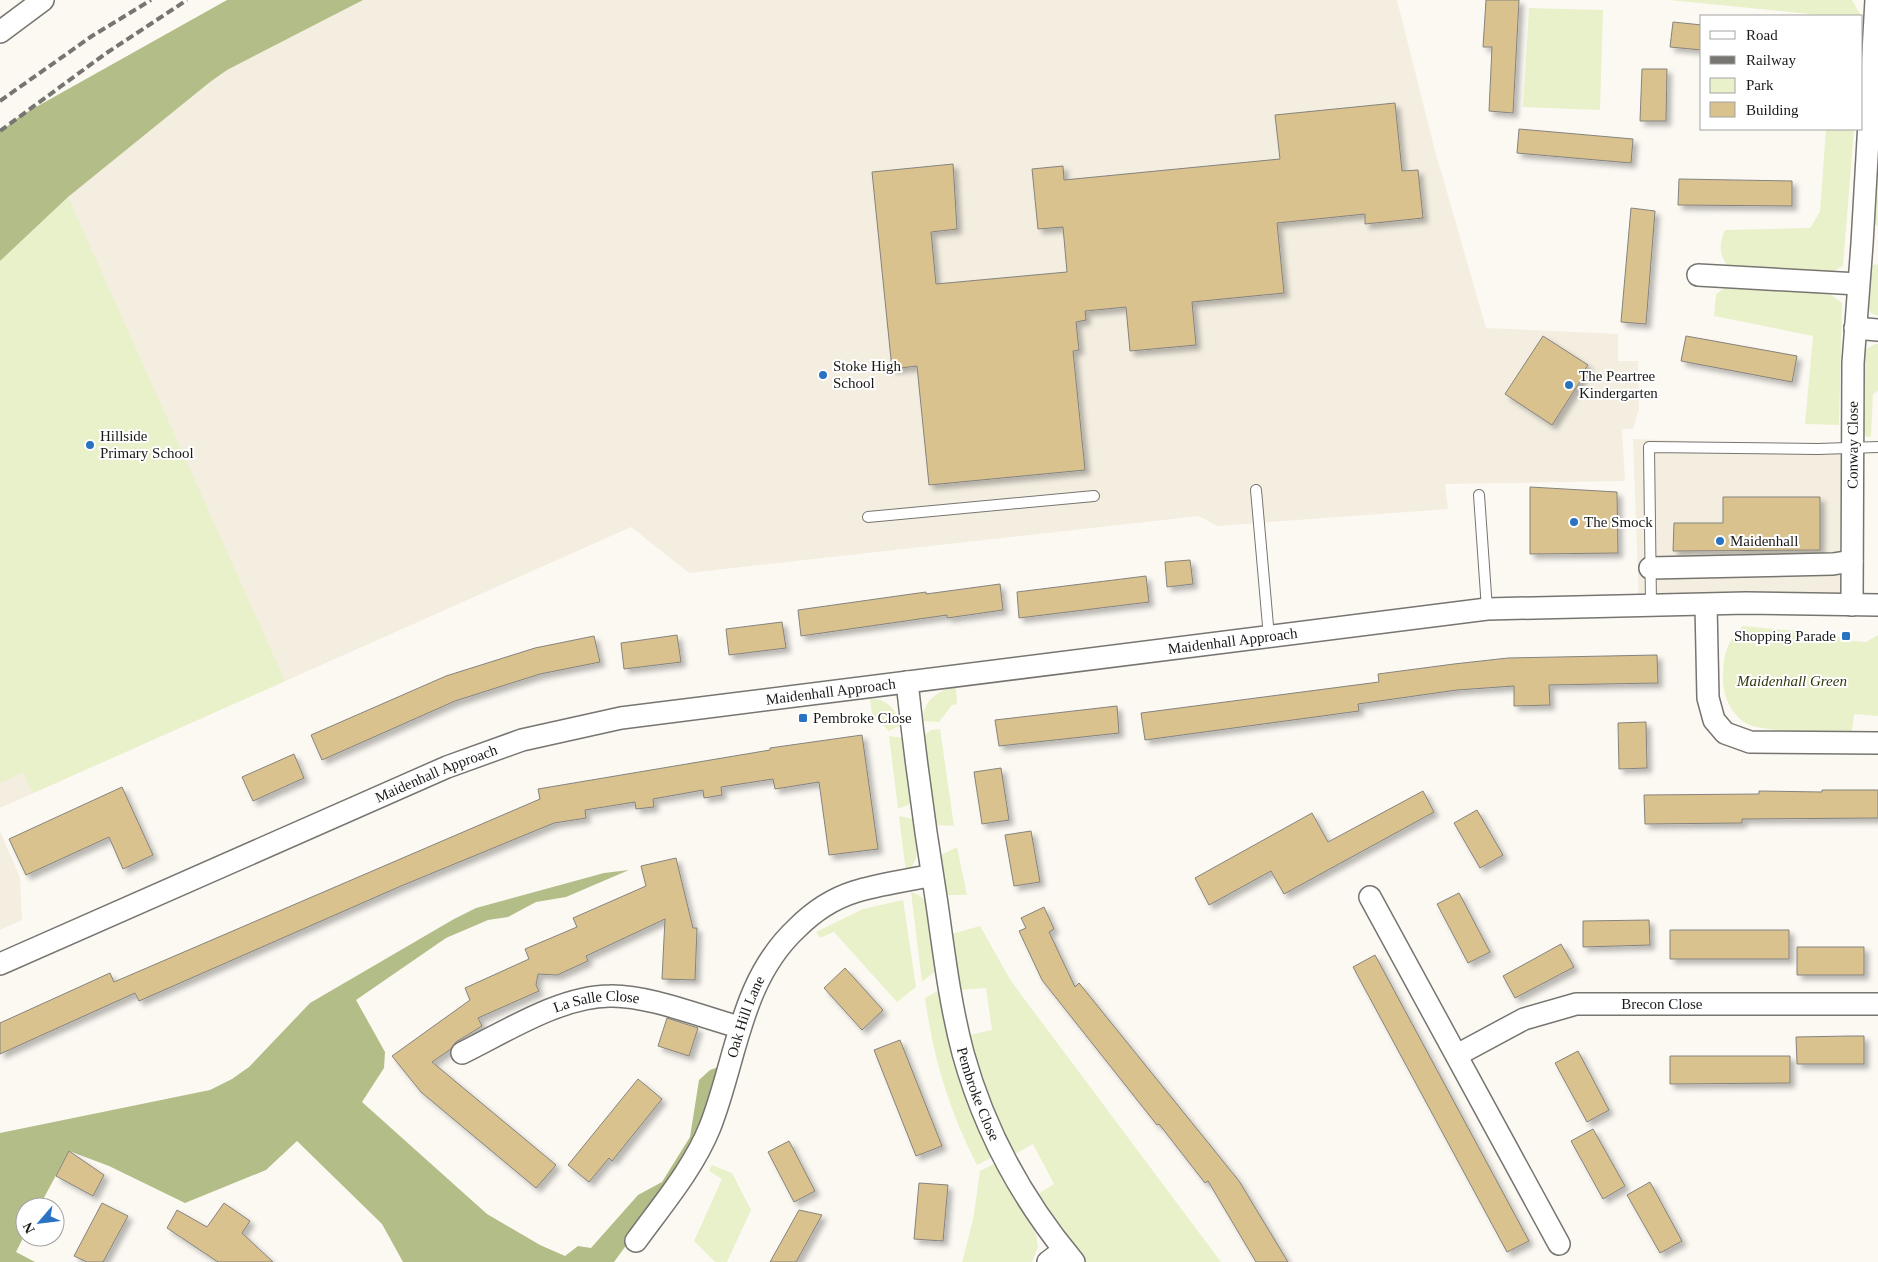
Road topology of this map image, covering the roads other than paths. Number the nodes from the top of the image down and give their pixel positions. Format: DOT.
graph roads {
  1 [pos="1876,0"];
  2 [pos="30,4"];
  3 [pos="0,32"];
  4 [pos="1870,245"];
  5 [pos="1698,275"];
  6 [pos="1858,284"];
  7 [pos="1855,328"];
  8 [pos="1878,330"];
  9 [pos="1853,447"];
  10 [pos="1878,447"];
  11 [pos="1256,490"];
  12 [pos="1479,495"];
  13 [pos="1094,496"];
  14 [pos="868,517"];
  15 [pos="1852,561"];
  16 [pos="1650,568"];
  17 [pos="1651,604"];
  18 [pos="1878,604"];
  19 [pos="1706,605"];
  20 [pos="1852,605"];
  21 [pos="1487,609"];
  22 [pos="1269,636"];
  23 [pos="907,682"];
  24 [pos="1878,743"];
  25 [pos="932,875"];
  26 [pos="1370,897"];
  27 [pos="0,964"];
  28 [pos="1878,1004"];
  29 [pos="739,1027"];
  30 [pos="462,1053"];
  31 [pos="1457,1055"];
  32 [pos="636,1241"];
  33 [pos="1559,1244"];
  34 [pos="1062,1258"];
  1 -- 4 [label="street, Conway Close"];
  2 -- 3 [label="street"];
  4 -- 6 [label="street, Conway Close"];
  5 -- 6 [label="street"];
  6 -- 7 [label="street, Conway Close"];
  7 -- 8 [label="street"];
  7 -- 9 [label="street, Conway Close"];
  9 -- 10 [label="lane"];
  9 -- 15 [label="street, Conway Close"];
  9 -- 16 [label="lane"];
  11 -- 22 [label="lane"];
  12 -- 21 [label="lane"];
  13 -- 14 [label="lane"];
  15 -- 16 [label="street"];
  15 -- 20 [label="street, Conway Close"];
  16 -- 17 [label="lane"];
  17 -- 19 [label="street, Maidenhall Approach"];
  17 -- 21 [label="street, Maidenhall Approach"];
  18 -- 20 [label="street"];
  19 -- 20 [label="street"];
  19 -- 24 [label="street"];
  21 -- 22 [label="street, Maidenhall Approach"];
  22 -- 23 [label="street, Maidenhall Approach"];
  23 -- 25 [label="street, Pembroke Close"];
  23 -- 27 [label="street, Maidenhall Approach"];
  25 -- 29 [label="street, Oak Hill Lane"];
  25 -- 34 [label="street, Pembroke Close"];
  26 -- 31 [label="street"];
  28 -- 31 [label="street, Brecon Close"];
  29 -- 30 [label="street, La Salle Close"];
  29 -- 32 [label="street, Oak Hill Lane"];
  31 -- 33 [label="street"];
}
